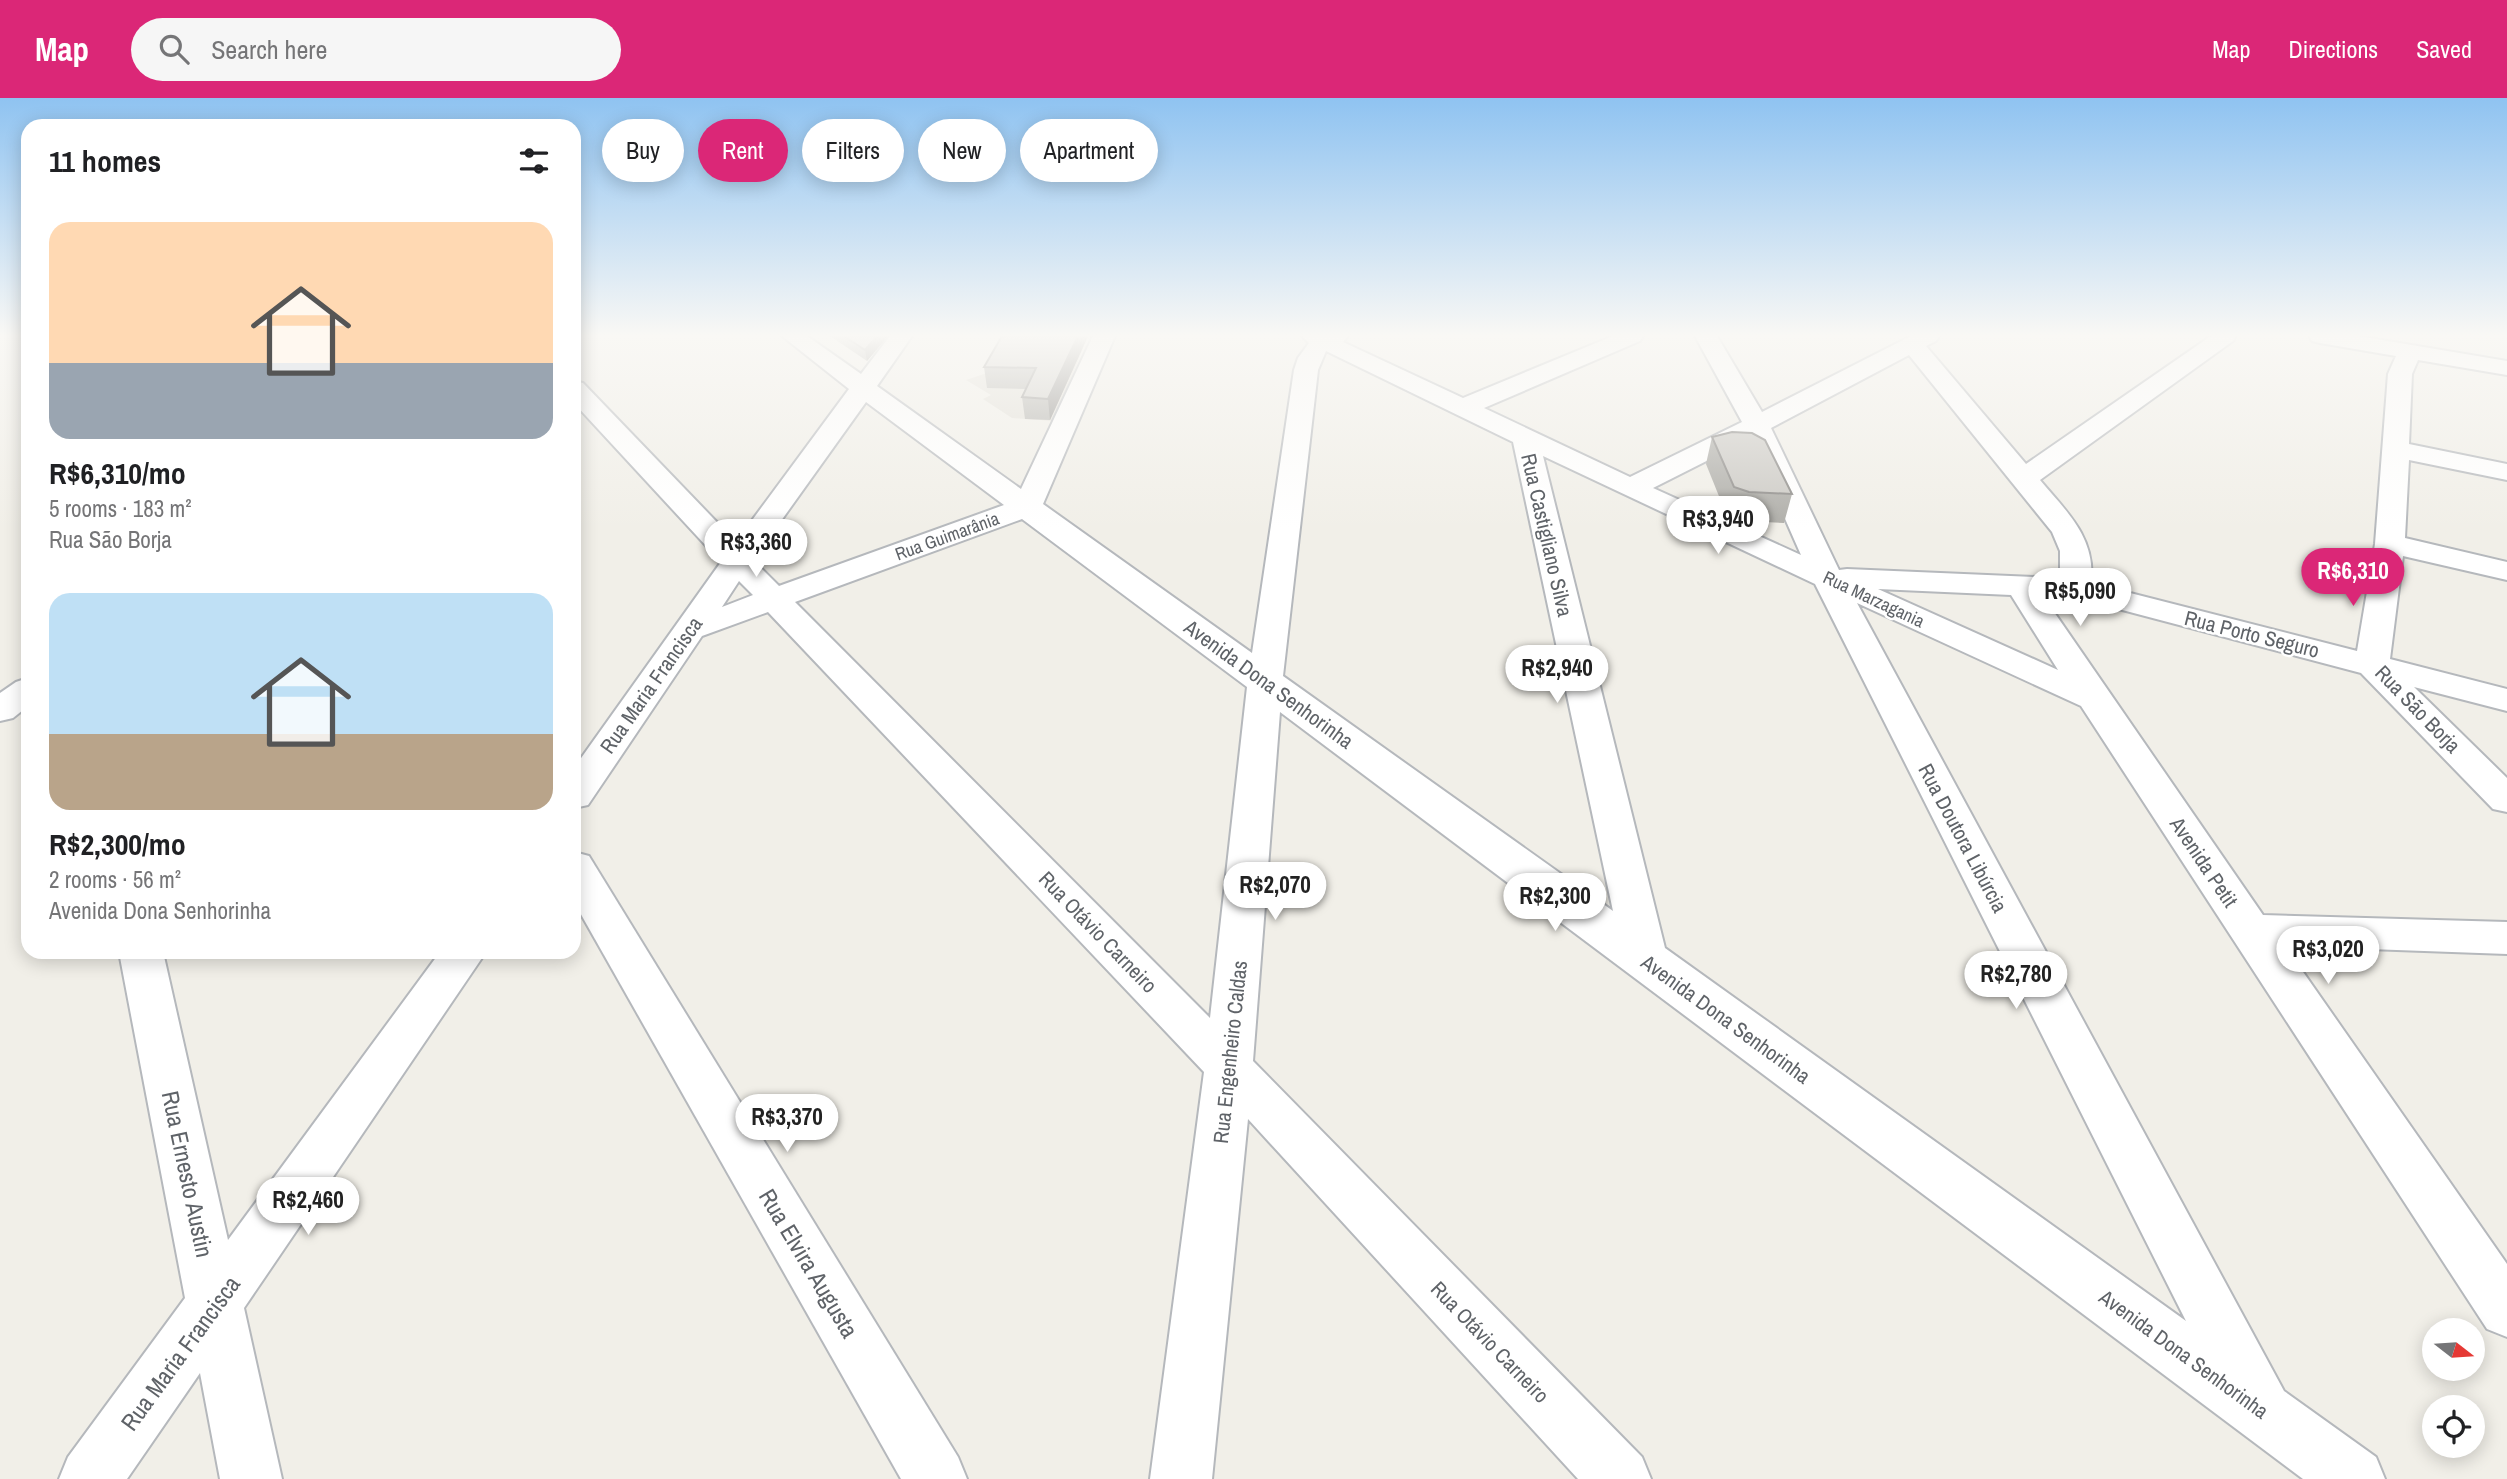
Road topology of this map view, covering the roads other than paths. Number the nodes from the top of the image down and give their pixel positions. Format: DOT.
graph roads {
  1 [pos="586,400"];
  2 [pos="853,400"];
  3 [pos="881,400"];
  4 [pos="1075,400"];
  5 [pos="1302,400"];
  6 [pos="1447,400"];
  7 [pos="1480,400"];
  8 [pos="1743,400"];
  9 [pos="1804,400"];
  10 [pos="1964,400"];
  11 [pos="2133,400"];
  12 [pos="2406,400"];
  13 [pos="1462,408"];
  14 [pos="1757,425"];
  15 [pos="1525,438"];
  16 [pos="2396,449"];
  17 [pos="2507,472"];
  18 [pos="2022,479"];
  19 [pos="1630,488"];
  20 [pos="1027,507"];
  21 [pos="2390,544"];
  22 [pos="737,561"];
  23 [pos="2507,571"];
  24 [pos="1827,578"];
  25 [pos="2021,586"];
  26 [pos="2074,588"];
  27 [pos="774,598"];
  28 [pos="690,629"];
  29 [pos="2372,664"];
  30 [pos="21,675"];
  31 [pos="1265,681"];
  32 [pos="0,691"];
  33 [pos="21,694"];
  34 [pos="2094,699"];
  35 [pos="2507,700"];
  36 [pos="0,710"];
  37 [pos="581,786"];
  38 [pos="2507,800"];
  39 [pos="581,878"];
  40 [pos="2250,930"];
  41 [pos="2507,937"];
  42 [pos="142,959"];
  43 [pos="459,959"];
  44 [pos="1644,959"];
  45 [pos="1229,1068"];
  46 [pos="216,1304"];
  47 [pos="2507,1311"];
  48 [pos="2264,1413"];
  49 [pos="90,1479"];
  50 [pos="251,1479"];
  51 [pos="936,1479"];
  52 [pos="1181,1479"];
  53 [pos="1620,1479"];
  54 [pos="2354,1479"];
  1 -- 22 [label="street, Rua Otávio Carneiro"];
  2 -- 22 [label="street, Rua Maria Francisca"];
  3 -- 20 [label="street, Avenida Dona Senhorinha"];
  4 -- 20 [label="street, Rua Guimarânia"];
  5 -- 31 [label="street, Rua Engenheiro Caldas"];
  6 -- 13 [label="street, Rua Marzagania"];
  7 -- 13 [label="street"];
  8 -- 14 [label="street, Rua Doutora Libúrcia"];
  9 -- 14 [label="street"];
  10 -- 18 [label="street"];
  11 -- 18 [label="street"];
  12 -- 16 [label="street, Rua São Borja"];
  13 -- 15 [label="street, Rua Marzagania"];
  14 -- 19 [label="street"];
  14 -- 24 [label="street, Rua Doutora Libúrcia"];
  15 -- 19 [label="street, Rua Marzagania"];
  15 -- 44 [label="street, Rua Castigliano Silva"];
  16 -- 17 [label="street"];
  16 -- 21 [label="street, Rua São Borja"];
  18 -- 26 [label="street"];
  19 -- 24 [label="street, Rua Marzagania"];
  20 -- 27 [label="street, Rua Guimarânia"];
  20 -- 31 [label="street, Avenida Dona Senhorinha"];
  21 -- 23 [label="street"];
  21 -- 29 [label="street, Rua São Borja"];
  22 -- 27 [label="street, Rua Otávio Carneiro"];
  22 -- 28 [label="street, Rua Maria Francisca"];
  24 -- 25 [label="street, Rua Porto Seguro"];
  24 -- 34 [label="street, Rua Marzagania"];
  24 -- 48 [label="street, Rua Doutora Libúrcia"];
  25 -- 26 [label="street, Rua Porto Seguro"];
  25 -- 34 [label="street, Avenida Petit"];
  26 -- 29 [label="street, Rua Porto Seguro"];
  27 -- 28 [label="street, Rua Guimarânia"];
  27 -- 45 [label="street, Rua Otávio Carneiro"];
  28 -- 37 [label="street, Rua Maria Francisca"];
  29 -- 35 [label="street, Rua Porto Seguro"];
  29 -- 38 [label="street, Rua São Borja"];
  30 -- 32 [label="street"];
  31 -- 44 [label="street, Avenida Dona Senhorinha"];
  31 -- 45 [label="street, Rua Engenheiro Caldas"];
  33 -- 36 [label="street"];
  34 -- 40 [label="street, Avenida Petit"];
  39 -- 51 [label="street, Rua Elvira Augusta"];
  40 -- 41 [label="street"];
  40 -- 47 [label="street, Avenida Petit"];
  42 -- 46 [label="street, Rua Ernesto Austin"];
  43 -- 46 [label="street, Rua Maria Francisca"];
  44 -- 48 [label="street, Avenida Dona Senhorinha"];
  45 -- 52 [label="street, Rua Engenheiro Caldas"];
  45 -- 53 [label="street, Rua Otávio Carneiro"];
  46 -- 49 [label="street, Rua Maria Francisca"];
  46 -- 50 [label="street, Rua Ernesto Austin"];
  48 -- 54 [label="street, Avenida Dona Senhorinha"];
}
